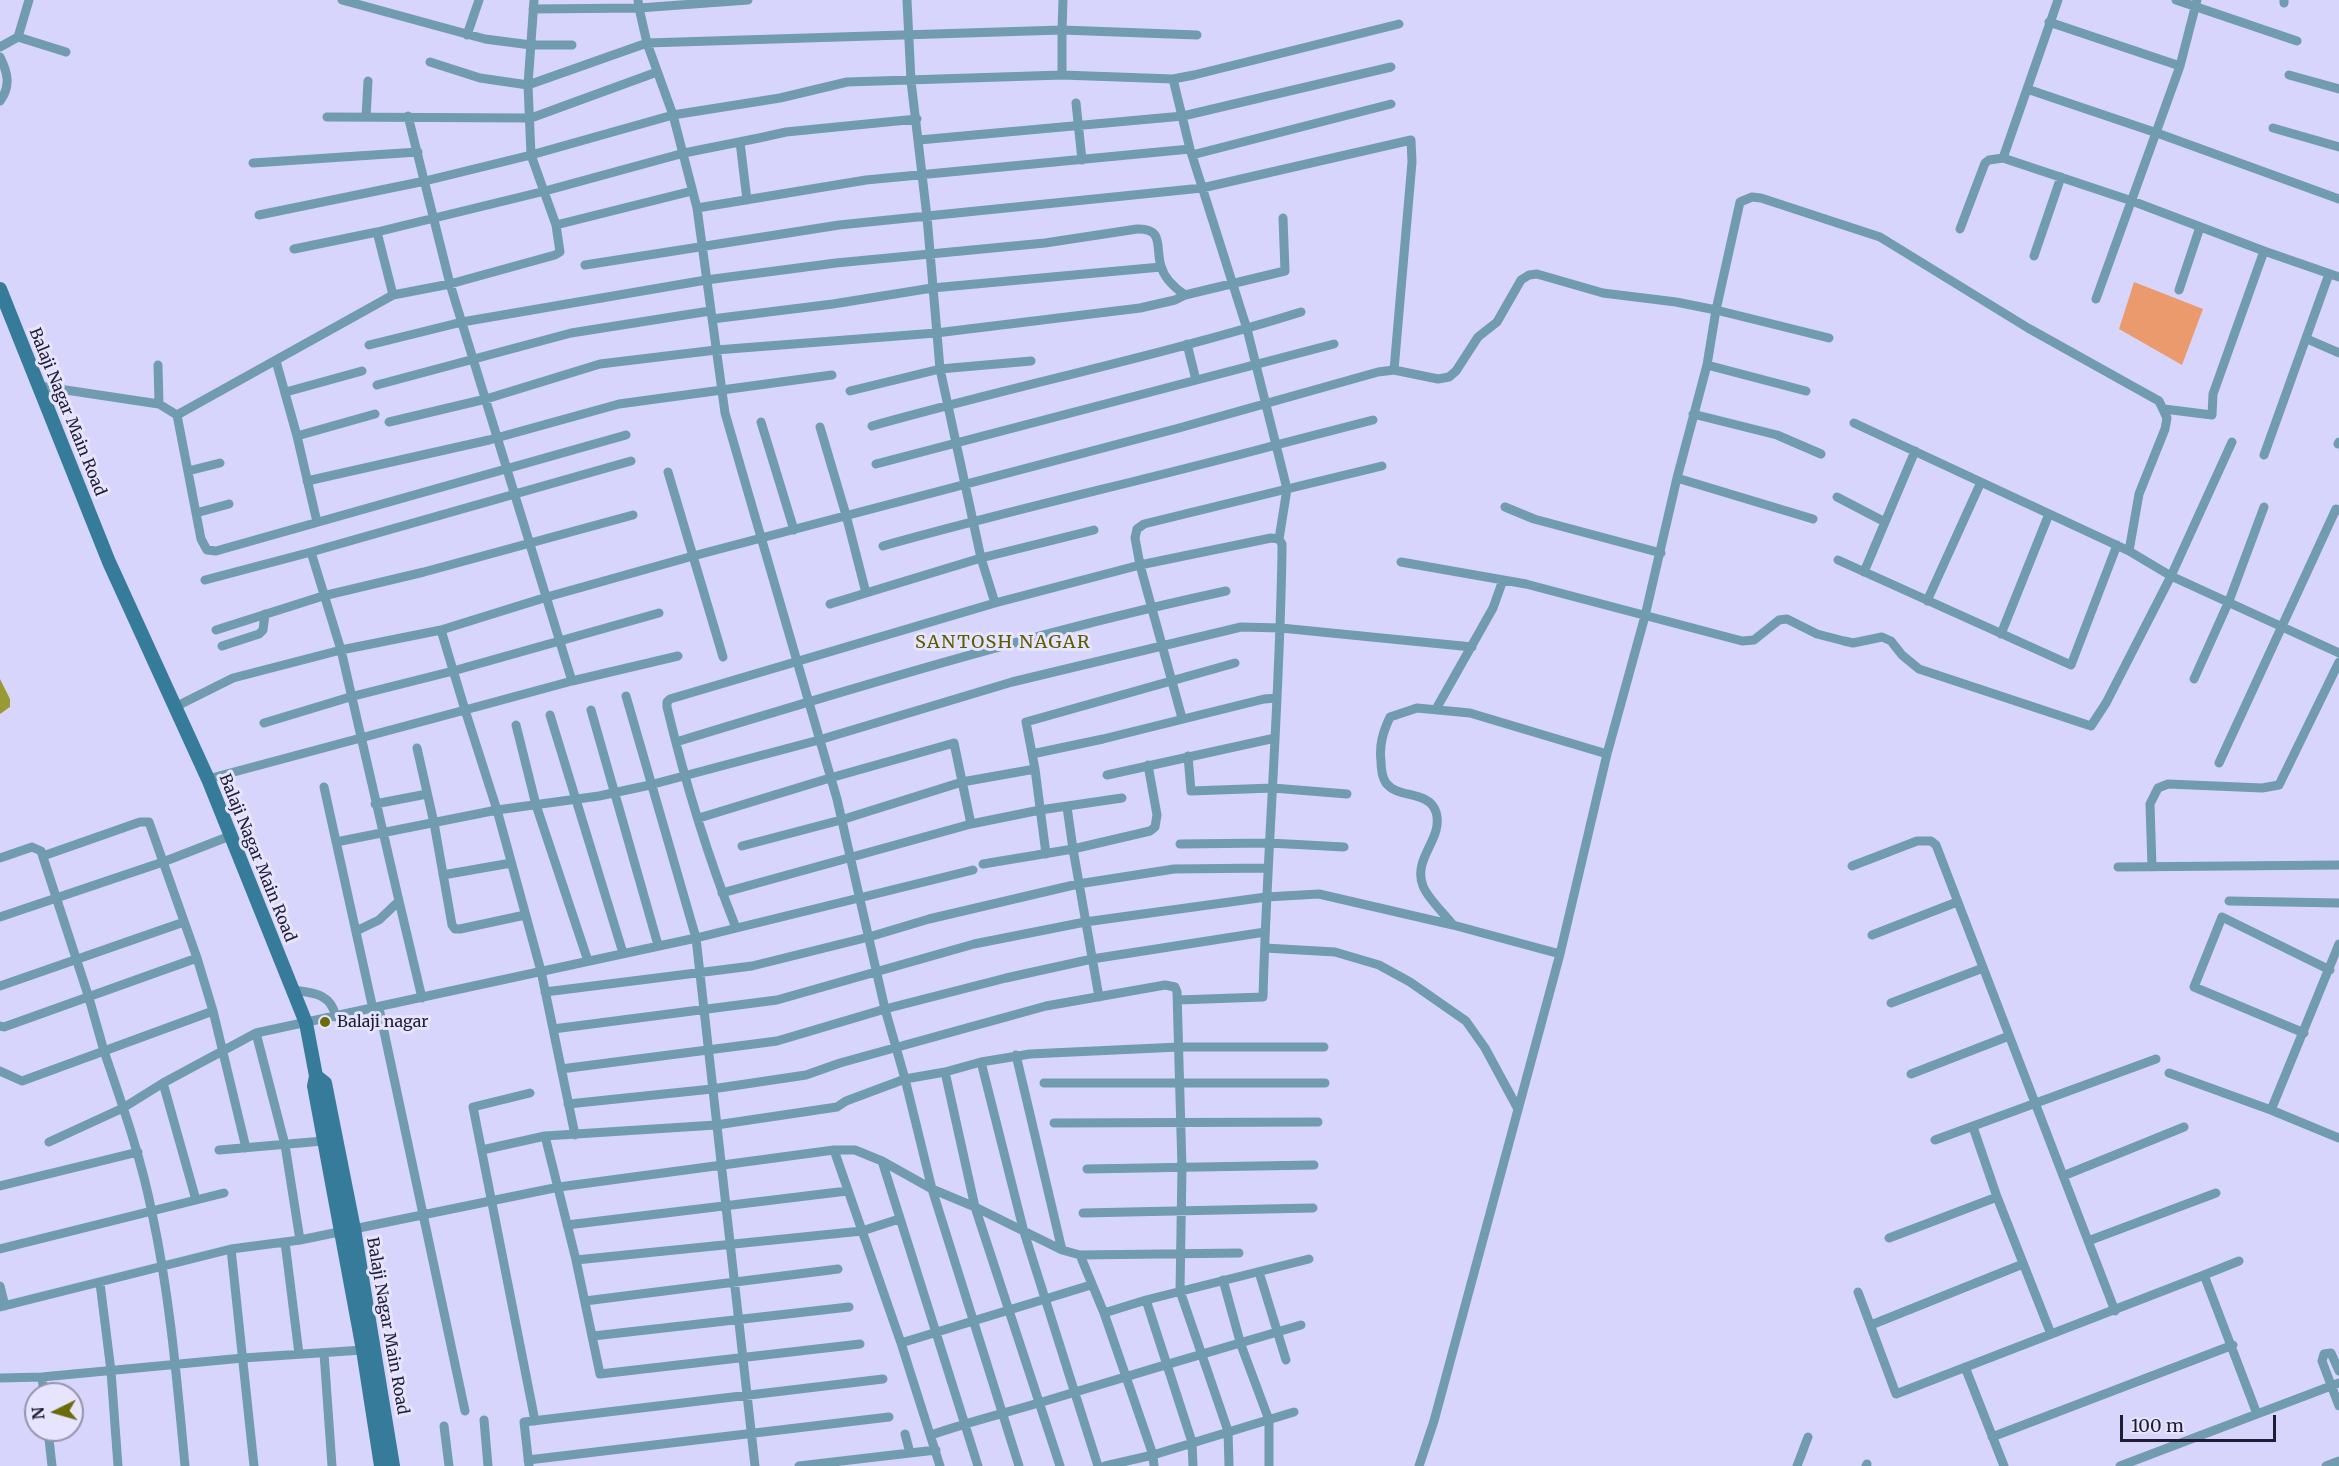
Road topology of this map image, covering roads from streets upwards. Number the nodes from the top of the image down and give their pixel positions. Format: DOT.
graph roads {
  1 [pos="29,0"];
  2 [pos="342,0"];
  3 [pos="479,0"];
  4 [pos="748,0"];
  5 [pos="907,0"];
  6 [pos="1063,0"];
  7 [pos="2058,0"];
  8 [pos="2176,0"];
  9 [pos="639,4"];
  10 [pos="2196,4"];
  11 [pos="534,5"];
  12 [pos="2049,21"];
  13 [pos="1400,24"];
  14 [pos="1062,30"];
  15 [pos="467,35"];
  16 [pos="908,35"];
  17 [pos="1197,35"];
  18 [pos="18,38"];
  19 [pos="2297,41"];
  20 [pos="647,43"];
  21 [pos="531,45"];
  22 [pos="572,45"];
  23 [pos="0,47"];
  24 [pos="66,52"];
  25 [pos="0,57"];
  26 [pos="430,62"];
  27 [pos="2180,66"];
  28 [pos="1390,68"];
  29 [pos="657,72"];
  30 [pos="1062,75"];
  31 [pos="2289,75"];
  32 [pos="1173,79"];
  33 [pos="368,81"];
  34 [pos="911,81"];
  35 [pos="528,85"];
  36 [pos="2339,88"];
  37 [pos="2027,89"];
  38 [pos="0,101"];
  39 [pos="1076,103"];
  40 [pos="1391,104"];
  41 [pos="673,115"];
  42 [pos="408,116"];
  43 [pos="1183,116"];
  44 [pos="327,117"];
  45 [pos="366,117"];
  46 [pos="531,118"];
  47 [pos="917,119"];
  48 [pos="1078,126"];
  49 [pos="2273,129"];
  50 [pos="2157,133"];
  51 [pos="919,140"];
  52 [pos="740,142"];
  53 [pos="2339,147"];
  54 [pos="418,152"];
  55 [pos="1191,152"];
  56 [pos="684,153"];
  57 [pos="531,155"];
  58 [pos="2003,158"];
  59 [pos="1082,160"];
  60 [pos="253,163"];
  61 [pos="922,174"];
  62 [pos="2061,177"];
  63 [pos="425,181"];
  64 [pos="1202,188"];
  65 [pos="545,191"];
  66 [pos="692,191"];
  67 [pos="747,200"];
  68 [pos="2339,200"];
  69 [pos="2132,201"];
  70 [pos="697,208"];
  71 [pos="259,215"];
  72 [pos="433,217"];
  73 [pos="927,217"];
  74 [pos="1283,218"];
  75 [pos="556,225"];
  76 [pos="2200,227"];
  77 [pos="1960,230"];
  78 [pos="377,232"];
  79 [pos="701,246"];
  80 [pos="294,249"];
  81 [pos="2264,251"];
  82 [pos="929,253"];
  83 [pos="2034,256"];
  84 [pos="585,265"];
  85 [pos="1161,267"];
  86 [pos="2334,275"];
  87 [pos="706,280"];
  88 [pos="1233,283"];
  89 [pos="450,284"];
  90 [pos="932,288"];
  91 [pos="0,289"];
  92 [pos="2179,290"];
  93 [pos="1185,295"];
  94 [pos="393,296"];
  95 [pos="2096,299"];
  96 [pos="1716,310"];
  97 [pos="1301,312"];
  98 [pos="711,315"];
  99 [pos="462,322"];
  100 [pos="1247,329"];
  101 [pos="936,333"];
  102 [pos="1829,338"];
  103 [pos="2307,339"];
  104 [pos="1187,344"];
  105 [pos="1334,344"];
  106 [pos="369,345"];
  107 [pos="716,350"];
  108 [pos="2339,353"];
  109 [pos="473,359"];
  110 [pos="276,361"];
  111 [pos="1031,361"];
  112 [pos="158,365"];
  113 [pos="1256,365"];
  114 [pos="1707,365"];
  115 [pos="940,369"];
  116 [pos="1394,370"];
  117 [pos="362,371"];
  118 [pos="832,375"];
  119 [pos="1196,381"];
  120 [pos="377,385"];
  121 [pos="39,386"];
  122 [pos="722,390"];
  123 [pos="850,391"];
  124 [pos="1806,391"];
  125 [pos="286,392"];
  126 [pos="486,399"];
  127 [pos="159,404"];
  128 [pos="1266,404"];
  129 [pos="948,405"];
  130 [pos="2164,409"];
  131 [pos="375,414"];
  132 [pos="1693,414"];
  133 [pos="177,415"];
  134 [pos="1373,420"];
  135 [pos="389,422"];
  136 [pos="761,422"];
  137 [pos="1854,423"];
  138 [pos="872,426"];
  139 [pos="820,427"];
  140 [pos="626,435"];
  141 [pos="297,436"];
  142 [pos="497,436"];
  143 [pos="2232,442"];
  144 [pos="957,443"];
  145 [pos="1276,444"];
  146 [pos="1915,451"];
  147 [pos="1821,454"];
  148 [pos="2264,455"];
  149 [pos="631,461"];
  150 [pos="220,463"];
  151 [pos="876,464"];
  152 [pos="1382,466"];
  153 [pos="507,468"];
  154 [pos="188,471"];
  155 [pos="668,471"];
  156 [pos="1677,478"];
  157 [pos="307,481"];
  158 [pos="1981,482"];
  159 [pos="965,484"];
  160 [pos="1287,489"];
  161 [pos="514,493"];
  162 [pos="1837,497"];
  163 [pos="229,504"];
  164 [pos="1505,507"];
  165 [pos="2264,507"];
  166 [pos="2339,510"];
  167 [pos="196,513"];
  168 [pos="2049,514"];
  169 [pos="633,515"];
  170 [pos="846,515"];
  171 [pos="1813,519"];
  172 [pos="973,521"];
  173 [pos="317,522"];
  174 [pos="1885,522"];
  175 [pos="794,530"];
  176 [pos="1094,530"];
  177 [pos="760,539"];
  178 [pos="1279,539"];
  179 [pos="530,543"];
  180 [pos="2117,545"];
  181 [pos="883,546"];
  182 [pos="2129,551"];
  183 [pos="311,552"];
  184 [pos="1661,553"];
  185 [pos="693,556"];
  186 [pos="981,558"];
  187 [pos="1838,560"];
  188 [pos="1401,562"];
  189 [pos="1140,565"];
  190 [pos="1864,572"];
  191 [pos="2171,576"];
  192 [pos="205,580"];
  193 [pos="1503,580"];
  194 [pos="1226,591"];
  195 [pos="866,593"];
  196 [pos="323,596"];
  197 [pos="547,597"];
  198 [pos="1927,601"];
  199 [pos="2229,601"];
  200 [pos="994,603"];
  201 [pos="830,604"];
  202 [pos="1152,607"];
  203 [pos="659,613"];
  204 [pos="265,614"];
  205 [pos="1645,616"];
  206 [pos="2283,627"];
  207 [pos="1281,628"];
  208 [pos="216,630"];
  209 [pos="441,630"];
  210 [pos="2001,634"];
  211 [pos="560,640"];
  212 [pos="222,646"];
  213 [pos="1472,647"];
  214 [pos="1161,648"];
  215 [pos="340,650"];
  216 [pos="2339,653"];
  217 [pos="678,656"];
  218 [pos="723,657"];
  219 [pos="796,662"];
  220 [pos="2339,662"];
  221 [pos="1235,663"];
  222 [pos="453,671"];
  223 [pos="2194,679"];
  224 [pos="1170,680"];
  225 [pos="572,681"];
  226 [pos="626,696"];
  227 [pos="351,697"];
  228 [pos="1277,698"];
  229 [pos="808,702"];
  230 [pos="175,707"];
  231 [pos="1436,708"];
  232 [pos="465,710"];
  233 [pos="591,710"];
  234 [pos="550,716"];
  235 [pos="1182,718"];
  236 [pos="264,723"];
  237 [pos="516,725"];
  238 [pos="1275,738"];
  239 [pos="360,739"];
  240 [pos="819,741"];
  241 [pos="676,742"];
  242 [pos="417,748"];
  243 [pos="1032,754"];
  244 [pos="1606,754"];
  245 [pos="1188,756"];
  246 [pos="2219,763"];
  247 [pos="1148,765"];
  248 [pos="1035,769"];
  249 [pos="1107,775"];
  250 [pos="686,776"];
  251 [pos="830,778"];
  252 [pos="208,779"];
  253 [pos="962,783"];
  254 [pos="650,785"];
  255 [pos="324,787"];
  256 [pos="1273,788"];
  257 [pos="613,793"];
  258 [pos="427,794"];
  259 [pos="1347,794"];
  260 [pos="1122,798"];
  261 [pos="575,800"];
  262 [pos="375,804"];
  263 [pos="536,805"];
  264 [pos="1067,807"];
  265 [pos="497,810"];
  266 [pos="1040,810"];
  267 [pos="699,818"];
  268 [pos="842,820"];
  269 [pos="434,823"];
  270 [pos="971,824"];
  271 [pos="382,833"];
  272 [pos="230,836"];
  273 [pos="336,842"];
  274 [pos="1269,843"];
  275 [pos="1180,844"];
  276 [pos="742,846"];
  277 [pos="1344,847"];
  278 [pos="1073,849"];
  279 [pos="1046,854"];
  280 [pos="43,856"];
  281 [pos="0,858"];
  282 [pos="850,858"];
  283 [pos="163,862"];
  284 [pos="511,863"];
  285 [pos="983,864"];
  286 [pos="2339,865"];
  287 [pos="1852,866"];
  288 [pos="2118,867"];
  289 [pos="2152,867"];
  290 [pos="1268,868"];
  291 [pos="973,870"];
  292 [pos="443,875"];
  293 [pos="1078,884"];
  294 [pos="722,892"];
  295 [pos="1266,897"];
  296 [pos="58,898"];
  297 [pos="860,899"];
  298 [pos="399,901"];
  299 [pos="2229,901"];
  300 [pos="1957,902"];
  301 [pos="2339,903"];
  302 [pos="525,915"];
  303 [pos="0,917"];
  304 [pos="184,922"];
  305 [pos="1085,922"];
  306 [pos="1453,925"];
  307 [pos="736,928"];
  308 [pos="356,931"];
  309 [pos="1265,932"];
  310 [pos="1872,935"];
  311 [pos="869,937"];
  312 [pos="696,938"];
  313 [pos="2339,944"];
  314 [pos="658,945"];
  315 [pos="1264,948"];
  316 [pos="623,952"];
  317 [pos="1560,954"];
  318 [pos="76,958"];
  319 [pos="197,958"];
  320 [pos="1092,959"];
  321 [pos="588,961"];
  322 [pos="1983,968"];
  323 [pos="2330,969"];
  324 [pos="541,971"];
  325 [pos="877,971"];
  326 [pos="699,973"];
  327 [pos="0,986"];
  328 [pos="292,990"];
  329 [pos="545,992"];
  330 [pos="1099,997"];
  331 [pos="89,998"];
  332 [pos="422,998"];
  333 [pos="1178,1000"];
  334 [pos="1891,1003"];
  335 [pos="376,1008"];
  336 [pos="885,1009"];
  337 [pos="213,1011"];
  338 [pos="703,1011"];
  339 [pos="336,1017"];
  340 [pos="306,1023"];
  341 [pos="0,1026"];
  342 [pos="553,1029"];
  343 [pos="256,1033"];
  344 [pos="2304,1033"];
  345 [pos="2009,1036"];
  346 [pos="895,1047"];
  347 [pos="1179,1047"];
  348 [pos="1324,1047"];
  349 [pos="708,1049"];
  350 [pos="222,1050"];
  351 [pos="104,1051"];
  352 [pos="1016,1055"];
  353 [pos="2156,1059"];
  354 [pos="981,1062"];
  355 [pos="561,1069"];
  356 [pos="0,1071"];
  357 [pos="945,1072"];
  358 [pos="2169,1073"];
  359 [pos="1911,1074"];
  360 [pos="316,1076"];
  361 [pos="905,1079"];
  362 [pos="163,1083"];
  363 [pos="1044,1083"];
  364 [pos="1181,1083"];
  365 [pos="1324,1083"];
  366 [pos="712,1089"];
  367 [pos="530,1094"];
  368 [pos="2036,1103"];
  369 [pos="568,1104"];
  370 [pos="123,1108"];
  371 [pos="1518,1109"];
  372 [pos="2271,1110"];
  373 [pos="1318,1122"];
  374 [pos="1054,1123"];
  375 [pos="1182,1123"];
  376 [pos="716,1125"];
  377 [pos="1973,1127"];
  378 [pos="2184,1128"];
  379 [pos="575,1135"];
  380 [pos="545,1137"];
  381 [pos="2339,1138"];
  382 [pos="1935,1140"];
  383 [pos="323,1141"];
  384 [pos="49,1142"];
  385 [pos="285,1145"];
  386 [pos="246,1148"];
  387 [pos="219,1150"];
  388 [pos="482,1150"];
  389 [pos="834,1150"];
  390 [pos="138,1152"];
  391 [pos="882,1161"];
  392 [pos="721,1166"];
  393 [pos="1314,1166"];
  394 [pos="1182,1168"];
  395 [pos="1087,1169"];
  396 [pos="2063,1176"];
  397 [pos="0,1185"];
  398 [pos="559,1187"];
  399 [pos="932,1189"];
  400 [pos="847,1191"];
  401 [pos="224,1193"];
  402 [pos="2216,1193"];
  403 [pos="1997,1197"];
  404 [pos="196,1200"];
  405 [pos="492,1201"];
  406 [pos="726,1206"];
  407 [pos="975,1207"];
  408 [pos="1313,1208"];
  409 [pos="152,1211"];
  410 [pos="1182,1211"];
  411 [pos="1083,1213"];
  412 [pos="423,1216"];
  413 [pos="899,1219"];
  414 [pos="567,1225"];
  415 [pos="348,1231"];
  416 [pos="862,1231"];
  417 [pos="1024,1232"];
  418 [pos="1889,1238"];
  419 [pos="300,1240"];
  420 [pos="2088,1241"];
  421 [pos="285,1242"];
  422 [pos="730,1243"];
  423 [pos="0,1249"];
  424 [pos="231,1249"];
  425 [pos="1062,1250"];
  426 [pos="1239,1253"];
  427 [pos="1080,1254"];
  428 [pos="1181,1254"];
  429 [pos="1309,1259"];
  430 [pos="576,1260"];
  431 [pos="2239,1261"];
  432 [pos="2023,1264"];
  433 [pos="163,1266"];
  434 [pos="838,1269"];
  435 [pos="1259,1272"];
  436 [pos="2204,1275"];
  437 [pos="1223,1280"];
  438 [pos="734,1282"];
  439 [pos="100,1283"];
  440 [pos="1091,1285"];
  441 [pos="0,1286"];
  442 [pos="1180,1291"];
  443 [pos="1858,1292"];
  444 [pos="1046,1300"];
  445 [pos="1146,1300"];
  446 [pos="585,1301"];
  447 [pos="2,1306"];
  448 [pos="849,1307"];
  449 [pos="1011,1311"];
  450 [pos="2115,1311"];
  451 [pos="1104,1313"];
  452 [pos="739,1321"];
  453 [pos="973,1321"];
  454 [pos="1301,1325"];
  455 [pos="1870,1325"];
  456 [pos="1278,1332"];
  457 [pos="936,1333"];
  458 [pos="2050,1334"];
  459 [pos="593,1336"];
  460 [pos="901,1343"];
  461 [pos="860,1344"];
  462 [pos="1241,1345"];
  463 [pos="2233,1345"];
  464 [pos="363,1350"];
  465 [pos="324,1353"];
  466 [pos="299,1354"];
  467 [pos="1202,1355"];
  468 [pos="243,1358"];
  469 [pos="743,1358"];
  470 [pos="1286,1360"];
  471 [pos="175,1364"];
  472 [pos="1165,1365"];
  473 [pos="1965,1368"];
  474 [pos="111,1371"];
  475 [pos="2339,1371"];
  476 [pos="1126,1375"];
  477 [pos="42,1377"];
  478 [pos="0,1378"];
  479 [pos="883,1379"];
  480 [pos="43,1382"];
  481 [pos="2335,1384"];
  482 [pos="1073,1392"];
  483 [pos="747,1395"];
  484 [pos="1041,1402"];
  485 [pos="2339,1406"];
  486 [pos="465,1411"];
  487 [pos="1294,1412"];
  488 [pos="1003,1413"];
  489 [pos="2257,1414"];
  490 [pos="889,1417"];
  491 [pos="484,1420"];
  492 [pos="1269,1420"];
  493 [pos="535,1421"];
  494 [pos="965,1423"];
  495 [pos="444,1426"];
  496 [pos="1228,1431"];
  497 [pos="752,1433"];
  498 [pos="905,1434"];
  499 [pos="931,1435"];
  500 [pos="1808,1437"];
  501 [pos="1992,1437"];
  502 [pos="49,1442"];
  503 [pos="1192,1442"];
  504 [pos="936,1450"];
  505 [pos="910,1453"];
  506 [pos="1153,1455"];
  507 [pos="2339,1461"];
  508 [pos="529,1463"];
  509 [pos="1111,1465"];
  510 [pos="52,1466"];
  511 [pos="118,1466"];
  512 [pos="185,1466"];
  513 [pos="254,1466"];
  514 [pos="332,1466"];
  515 [pos="381,1466"];
  516 [pos="393,1466"];
  517 [pos="449,1466"];
  518 [pos="488,1466"];
  519 [pos="755,1466"];
  520 [pos="798,1466"];
  521 [pos="940,1466"];
  522 [pos="978,1466"];
  523 [pos="1019,1466"];
  524 [pos="1060,1466"];
  525 [pos="1098,1466"];
  526 [pos="1154,1466"];
  527 [pos="1193,1466"];
  528 [pos="1229,1466"];
  529 [pos="1269,1466"];
  530 [pos="1419,1466"];
  531 [pos="1797,1466"];
  532 [pos="2004,1466"];
  533 [pos="2120,1466"];
  534 [pos="2326,1466"];
  1 -- 18 [label="street"];
  2 -- 15 [label="street"];
  3 -- 15 [label="street"];
  4 -- 9 [label="street"];
  5 -- 16 [label="street"];
  6 -- 14 [label="street"];
  7 -- 12 [label="street"];
  8 -- 10 [label="street"];
  9 -- 11 [label="street"];
  9 -- 20 [label="street"];
  10 -- 19 [label="street"];
  10 -- 27 [label="street"];
  11 -- 21 [label="street"];
  12 -- 27 [label="street"];
  12 -- 37 [label="street"];
  13 -- 32 [label="street"];
  14 -- 16 [label="street"];
  14 -- 17 [label="street"];
  14 -- 30 [label="street"];
  15 -- 21 [label="street"];
  16 -- 20 [label="street"];
  16 -- 34 [label="street"];
  18 -- 23 [label="street"];
  18 -- 24 [label="street"];
  20 -- 29 [label="street"];
  20 -- 35 [label="street"];
  21 -- 22 [label="street"];
  21 -- 35 [label="street"];
  25 -- 38 [label="street"];
  26 -- 35 [label="street"];
  27 -- 50 [label="street"];
  28 -- 43 [label="street"];
  29 -- 41 [label="street"];
  29 -- 46 [label="street"];
  30 -- 32 [label="street"];
  30 -- 34 [label="street"];
  31 -- 36 [label="street"];
  32 -- 43 [label="street"];
  33 -- 45 [label="street"];
  34 -- 41 [label="street"];
  34 -- 47 [label="street"];
  35 -- 46 [label="street"];
  37 -- 50 [label="street"];
  37 -- 58 [label="street"];
  39 -- 48 [label="street"];
  40 -- 55 [label="street"];
  41 -- 56 [label="street"];
  41 -- 57 [label="street"];
  42 -- 45 [label="street"];
  42 -- 46 [label="street"];
  42 -- 54 [label="street"];
  43 -- 48 [label="street"];
  43 -- 55 [label="street"];
  44 -- 45 [label="street"];
  46 -- 57 [label="street"];
  47 -- 51 [label="street"];
  47 -- 52 [label="street"];
  48 -- 51 [label="street"];
  48 -- 59 [label="street"];
  49 -- 53 [label="street"];
  50 -- 68 [label="street"];
  50 -- 69 [label="street"];
  51 -- 61 [label="street"];
  52 -- 56 [label="street"];
  52 -- 67 [label="street"];
  54 -- 60 [label="street"];
  54 -- 63 [label="street"];
  55 -- 59 [label="street"];
  55 -- 64 [label="street"];
  56 -- 65 [label="street"];
  56 -- 66 [label="street"];
  57 -- 63 [label="street"];
  57 -- 65 [label="street"];
  58 -- 62 [label="street"];
  58 -- 77 [label="street"];
  59 -- 61 [label="street"];
  61 -- 67 [label="street"];
  61 -- 73 [label="street"];
  62 -- 69 [label="street"];
  62 -- 83 [label="street"];
  63 -- 71 [label="street"];
  63 -- 72 [label="street"];
  64 -- 73 [label="street"];
  64 -- 88 [label="street"];
  64 -- 116 [label="street"];
  65 -- 72 [label="street"];
  65 -- 75 [label="street"];
  66 -- 70 [label="street"];
  66 -- 75 [label="street"];
  67 -- 70 [label="street"];
  69 -- 76 [label="street"];
  69 -- 95 [label="street"];
  70 -- 79 [label="street"];
  72 -- 78 [label="street"];
  72 -- 89 [label="street"];
  73 -- 79 [label="street"];
  73 -- 82 [label="street"];
  74 -- 88 [label="street"];
  75 -- 89 [label="street"];
  76 -- 81 [label="street"];
  76 -- 92 [label="street"];
  78 -- 80 [label="street"];
  78 -- 94 [label="street"];
  79 -- 84 [label="street"];
  79 -- 87 [label="street"];
  81 -- 86 [label="street"];
  81 -- 130 [label="street"];
  82 -- 85 [label="street"];
  82 -- 87 [label="street"];
  82 -- 90 [label="street"];
  85 -- 90 [label="street"];
  85 -- 93 [label="street"];
  86 -- 103 [label="street"];
  87 -- 98 [label="street"];
  87 -- 99 [label="street"];
  88 -- 93 [label="street"];
  88 -- 100 [label="street"];
  89 -- 94 [label="street"];
  89 -- 99 [label="street"];
  90 -- 98 [label="street"];
  90 -- 101 [label="street"];
  91 -- 121 [label="street, Balaji Nagar Main Road"];
  93 -- 101 [label="street"];
  94 -- 110 [label="street"];
  96 -- 102 [label="street"];
  96 -- 114 [label="street"];
  96 -- 116 [label="street"];
  96 -- 130 [label="street"];
  97 -- 100 [label="street"];
  98 -- 107 [label="street"];
  98 -- 109 [label="street"];
  99 -- 106 [label="street"];
  99 -- 109 [label="street"];
  100 -- 104 [label="street"];
  100 -- 113 [label="street"];
  101 -- 107 [label="street"];
  101 -- 115 [label="street"];
  103 -- 108 [label="street"];
  103 -- 148 [label="street"];
  104 -- 119 [label="street"];
  104 -- 129 [label="street"];
  105 -- 113 [label="street"];
  107 -- 122 [label="street"];
  107 -- 126 [label="street"];
  109 -- 120 [label="street"];
  109 -- 126 [label="street"];
  110 -- 125 [label="street"];
  110 -- 133 [label="street"];
  111 -- 115 [label="street"];
  112 -- 127 [label="street"];
  113 -- 119 [label="street"];
  113 -- 128 [label="street"];
  114 -- 124 [label="street"];
  114 -- 132 [label="street"];
  115 -- 123 [label="street"];
  115 -- 129 [label="street"];
  116 -- 128 [label="street"];
  117 -- 125 [label="street"];
  118 -- 122 [label="street"];
  119 -- 144 [label="street"];
  121 -- 127 [label="street"];
  121 -- 230 [label="street, Balaji Nagar Main Road"];
  122 -- 142 [label="street"];
  122 -- 177 [label="street"];
  125 -- 141 [label="street"];
  126 -- 135 [label="street"];
  126 -- 142 [label="street"];
  127 -- 133 [label="street"];
  128 -- 145 [label="street"];
  128 -- 159 [label="street"];
  129 -- 138 [label="street"];
  129 -- 144 [label="street"];
  130 -- 182 [label="street"];
  131 -- 141 [label="street"];
  132 -- 147 [label="street"];
  132 -- 156 [label="street"];
  133 -- 154 [label="street"];
  134 -- 145 [label="street"];
  136 -- 175 [label="street"];
  137 -- 146 [label="street"];
  139 -- 170 [label="street"];
  140 -- 153 [label="street"];
  141 -- 157 [label="street"];
  142 -- 153 [label="street"];
  142 -- 157 [label="street"];
  143 -- 191 [label="street"];
  144 -- 151 [label="street"];
  144 -- 159 [label="street"];
  145 -- 160 [label="street"];
  145 -- 172 [label="street"];
  146 -- 158 [label="street"];
  146 -- 174 [label="street"];
  149 -- 161 [label="street"];
  150 -- 154 [label="street"];
  152 -- 160 [label="street"];
  153 -- 161 [label="street"];
  153 -- 173 [label="street"];
  154 -- 167 [label="street"];
  155 -- 185 [label="street"];
  156 -- 171 [label="street"];
  156 -- 184 [label="street"];
  157 -- 173 [label="street"];
  158 -- 168 [label="street"];
  158 -- 198 [label="street"];
  159 -- 170 [label="street"];
  159 -- 172 [label="street"];
  160 -- 178 [label="street"];
  160 -- 189 [label="street"];
  161 -- 179 [label="street"];
  161 -- 183 [label="street"];
  162 -- 174 [label="street"];
  163 -- 167 [label="street"];
  164 -- 184 [label="street"];
  165 -- 199 [label="street"];
  166 -- 206 [label="street"];
  167 -- 173 [label="street"];
  168 -- 180 [label="street"];
  168 -- 210 [label="street"];
  169 -- 179 [label="street"];
  170 -- 175 [label="street"];
  170 -- 195 [label="street"];
  172 -- 181 [label="street"];
  172 -- 186 [label="street"];
  174 -- 190 [label="street"];
  175 -- 177 [label="street"];
  176 -- 186 [label="street"];
  177 -- 185 [label="street"];
  177 -- 219 [label="street"];
  178 -- 189 [label="street"];
  178 -- 207 [label="street"];
  179 -- 196 [label="street"];
  179 -- 197 [label="street"];
  180 -- 182 [label="street"];
  180 -- 210 [label="street"];
  182 -- 191 [label="street"];
  183 -- 192 [label="street"];
  183 -- 196 [label="street"];
  184 -- 205 [label="street"];
  185 -- 197 [label="street"];
  185 -- 218 [label="street"];
  186 -- 195 [label="street"];
  186 -- 200 [label="street"];
  187 -- 190 [label="street"];
  188 -- 193 [label="street"];
  189 -- 200 [label="street"];
  189 -- 202 [label="street"];
  190 -- 198 [label="street"];
  191 -- 199 [label="street"];
  191 -- 205 [label="street"];
  193 -- 205 [label="street"];
  193 -- 213 [label="street"];
  194 -- 202 [label="street"];
  195 -- 201 [label="street"];
  196 -- 204 [label="street"];
  196 -- 215 [label="street"];
  197 -- 209 [label="street"];
  197 -- 211 [label="street"];
  198 -- 210 [label="street"];
  199 -- 206 [label="street"];
  199 -- 223 [label="street"];
  200 -- 219 [label="street"];
  202 -- 214 [label="street"];
  202 -- 229 [label="street"];
  203 -- 211 [label="street"];
  204 -- 208 [label="street"];
  204 -- 212 [label="street"];
  205 -- 244 [label="street"];
  206 -- 216 [label="street"];
  206 -- 246 [label="street"];
  207 -- 213 [label="street"];
  207 -- 214 [label="street"];
  207 -- 228 [label="street"];
  209 -- 215 [label="street"];
  209 -- 222 [label="street"];
  211 -- 222 [label="street"];
  211 -- 225 [label="street"];
  213 -- 231 [label="street"];
  214 -- 224 [label="street"];
  214 -- 240 [label="street"];
  215 -- 227 [label="street"];
  215 -- 230 [label="street"];
  217 -- 225 [label="street"];
  219 -- 229 [label="street"];
  219 -- 241 [label="street"];
  220 -- 289 [label="street"];
  221 -- 224 [label="street"];
  222 -- 227 [label="street"];
  222 -- 232 [label="street"];
  224 -- 235 [label="street"];
  224 -- 243 [label="street"];
  225 -- 232 [label="street"];
  226 -- 254 [label="street"];
  227 -- 236 [label="street"];
  227 -- 239 [label="street"];
  228 -- 235 [label="street"];
  228 -- 238 [label="street"];
  229 -- 240 [label="street"];
  229 -- 241 [label="street"];
  230 -- 252 [label="street, Balaji Nagar Main Road"];
  231 -- 244 [label="street"];
  231 -- 306 [label="street"];
  232 -- 239 [label="street"];
  232 -- 265 [label="street"];
  233 -- 257 [label="street"];
  234 -- 261 [label="street"];
  235 -- 243 [label="street"];
  237 -- 263 [label="street"];
  238 -- 245 [label="street"];
  238 -- 256 [label="street"];
  239 -- 252 [label="street"];
  239 -- 262 [label="street"];
  240 -- 250 [label="street"];
  240 -- 251 [label="street"];
  241 -- 250 [label="street"];
  242 -- 258 [label="street"];
  243 -- 248 [label="street"];
  244 -- 317 [label="street"];
  245 -- 247 [label="street"];
  245 -- 256 [label="street"];
  247 -- 249 [label="street"];
  247 -- 278 [label="street"];
  248 -- 253 [label="street"];
  248 -- 266 [label="street"];
  250 -- 254 [label="street"];
  250 -- 267 [label="street"];
  251 -- 253 [label="street"];
  251 -- 267 [label="street"];
  251 -- 268 [label="street"];
  252 -- 272 [label="street, Balaji Nagar Main Road"];
  253 -- 268 [label="street"];
  253 -- 270 [label="street"];
  254 -- 257 [label="street"];
  254 -- 312 [label="street"];
  255 -- 273 [label="street"];
  256 -- 259 [label="street"];
  256 -- 274 [label="street"];
  257 -- 261 [label="street"];
  257 -- 314 [label="street"];
  258 -- 262 [label="street"];
  258 -- 269 [label="street"];
  260 -- 264 [label="street"];
  261 -- 263 [label="street"];
  261 -- 316 [label="street"];
  262 -- 271 [label="street"];
  263 -- 265 [label="street"];
  263 -- 321 [label="street"];
  264 -- 266 [label="street"];
  264 -- 278 [label="street"];
  265 -- 269 [label="street"];
  265 -- 284 [label="street"];
  266 -- 270 [label="street"];
  266 -- 279 [label="street"];
  267 -- 294 [label="street"];
  268 -- 276 [label="street"];
  268 -- 282 [label="street"];
  269 -- 271 [label="street"];
  269 -- 292 [label="street"];
  270 -- 282 [label="street"];
  271 -- 273 [label="street"];
  271 -- 298 [label="street"];
  272 -- 283 [label="street"];
  272 -- 328 [label="street, Balaji Nagar Main Road"];
  273 -- 308 [label="street"];
  274 -- 275 [label="street"];
  274 -- 277 [label="street"];
  274 -- 290 [label="street"];
  278 -- 279 [label="street"];
  278 -- 293 [label="street"];
  279 -- 285 [label="street"];
  280 -- 281 [label="street"];
  280 -- 283 [label="street"];
  280 -- 296 [label="street"];
  282 -- 294 [label="street"];
  282 -- 297 [label="street"];
  283 -- 296 [label="street"];
  283 -- 304 [label="street"];
  284 -- 292 [label="street"];
  284 -- 302 [label="street"];
  286 -- 289 [label="street"];
  287 -- 300 [label="street"];
  288 -- 289 [label="street"];
  290 -- 293 [label="street"];
  290 -- 295 [label="street"];
  291 -- 297 [label="street"];
  292 -- 302 [label="street"];
  293 -- 305 [label="street"];
  293 -- 311 [label="street"];
  294 -- 307 [label="street"];
  295 -- 305 [label="street"];
  295 -- 306 [label="street"];
  295 -- 309 [label="street"];
  296 -- 303 [label="street"];
  296 -- 318 [label="street"];
  297 -- 307 [label="street"];
  297 -- 311 [label="street"];
  298 -- 308 [label="street"];
  298 -- 332 [label="street"];
  299 -- 301 [label="street"];
  300 -- 310 [label="street"];
  300 -- 322 [label="street"];
  302 -- 324 [label="street"];
  304 -- 318 [label="street"];
  304 -- 319 [label="street"];
  305 -- 320 [label="street"];
  305 -- 325 [label="street"];
  306 -- 317 [label="street"];
  307 -- 312 [label="street"];
  308 -- 335 [label="street"];
  309 -- 315 [label="street"];
  309 -- 320 [label="street"];
  311 -- 325 [label="street"];
  311 -- 326 [label="street"];
  312 -- 314 [label="street"];
  312 -- 326 [label="street"];
  313 -- 323 [label="street"];
  314 -- 316 [label="street"];
  315 -- 333 [label="street"];
  315 -- 371 [label="street"];
  316 -- 321 [label="street"];
  317 -- 371 [label="street"];
  318 -- 327 [label="street"];
  318 -- 331 [label="street"];
  319 -- 331 [label="street"];
  319 -- 337 [label="street"];
  320 -- 330 [label="street"];
  320 -- 336 [label="street"];
  321 -- 324 [label="street"];
  322 -- 334 [label="street"];
  322 -- 345 [label="street"];
  323 -- 344 [label="street"];
  323 -- 344 [label="street"];
  324 -- 329 [label="street"];
  324 -- 332 [label="street"];
  325 -- 336 [label="street"];
  325 -- 338 [label="street"];
  326 -- 329 [label="street"];
  326 -- 338 [label="street"];
  328 -- 339 [label="street"];
  328 -- 340 [label="street, Balaji Nagar Main Road"];
  329 -- 342 [label="street"];
  330 -- 333 [label="street"];
  330 -- 346 [label="street"];
  331 -- 341 [label="street"];
  331 -- 351 [label="street"];
  332 -- 335 [label="street"];
  333 -- 347 [label="street"];
  335 -- 339 [label="street"];
  335 -- 412 [label="street"];
  336 -- 346 [label="street"];
  336 -- 349 [label="street"];
  337 -- 350 [label="street"];
  337 -- 351 [label="street"];
  338 -- 342 [label="street"];
  338 -- 349 [label="street"];
  339 -- 340 [label="street"];
  340 -- 343 [label="street"];
  340 -- 360 [label="street, Balaji Nagar Main Road"];
  342 -- 355 [label="street"];
  343 -- 350 [label="street"];
  343 -- 385 [label="street"];
  344 -- 372 [label="street"];
  345 -- 359 [label="street"];
  345 -- 368 [label="street"];
  346 -- 361 [label="street"];
  346 -- 366 [label="street"];
  347 -- 348 [label="street"];
  347 -- 352 [label="street"];
  347 -- 364 [label="street"];
  349 -- 355 [label="street"];
  349 -- 366 [label="street"];
  350 -- 362 [label="street"];
  350 -- 386 [label="street"];
  351 -- 356 [label="street"];
  351 -- 370 [label="street"];
  352 -- 354 [label="street"];
  352 -- 425 [label="street"];
  353 -- 368 [label="street"];
  354 -- 357 [label="street"];
  354 -- 417 [label="street"];
  355 -- 369 [label="street"];
  357 -- 361 [label="street"];
  357 -- 407 [label="street"];
  358 -- 372 [label="street"];
  360 -- 383 [label="street"];
  360 -- 415 [label="street, Balaji Nagar Main Road"];
  361 -- 376 [label="street"];
  361 -- 399 [label="street"];
  362 -- 370 [label="street"];
  362 -- 404 [label="street"];
  363 -- 364 [label="street"];
  364 -- 365 [label="street"];
  364 -- 375 [label="street"];
  366 -- 369 [label="street"];
  366 -- 376 [label="street"];
  367 -- 388 [label="street"];
  368 -- 377 [label="street"];
  368 -- 396 [label="street"];
  369 -- 379 [label="street"];
  370 -- 384 [label="street"];
  370 -- 390 [label="street"];
  371 -- 530 [label="street"];
  372 -- 381 [label="street"];
  373 -- 375 [label="street"];
  374 -- 375 [label="street"];
  375 -- 394 [label="street"];
  376 -- 379 [label="street"];
  376 -- 392 [label="street"];
  377 -- 382 [label="street"];
  377 -- 403 [label="street"];
  378 -- 396 [label="street"];
  379 -- 380 [label="street"];
  380 -- 388 [label="street"];
  380 -- 398 [label="street"];
  383 -- 385 [label="street"];
  383 -- 415 [label="street"];
  385 -- 386 [label="street"];
  385 -- 419 [label="street"];
  386 -- 387 [label="street"];
  388 -- 405 [label="street"];
  389 -- 391 [label="street"];
  389 -- 392 [label="street"];
  389 -- 400 [label="street"];
  390 -- 397 [label="street"];
  390 -- 409 [label="street"];
  391 -- 399 [label="street"];
  391 -- 413 [label="street"];
  392 -- 398 [label="street"];
  392 -- 406 [label="street"];
  393 -- 394 [label="street"];
  394 -- 395 [label="street"];
  394 -- 410 [label="street"];
  396 -- 420 [label="street"];
  398 -- 405 [label="street"];
  398 -- 414 [label="street"];
  399 -- 407 [label="street"];
  399 -- 453 [label="street"];
  400 -- 406 [label="street"];
  400 -- 416 [label="street"];
  401 -- 404 [label="street"];
  402 -- 420 [label="street"];
  403 -- 418 [label="street"];
  403 -- 432 [label="street"];
  404 -- 409 [label="street"];
  405 -- 412 [label="street"];
  405 -- 493 [label="street"];
  406 -- 414 [label="street"];
  406 -- 422 [label="street"];
  407 -- 417 [label="street"];
  407 -- 449 [label="street"];
  408 -- 410 [label="street"];
  409 -- 423 [label="street"];
  409 -- 433 [label="street"];
  410 -- 411 [label="street"];
  410 -- 428 [label="street"];
  412 -- 415 [label="street"];
  412 -- 486 [label="street"];
  413 -- 416 [label="street"];
  413 -- 457 [label="street"];
  414 -- 430 [label="street"];
  415 -- 419 [label="street"];
  415 -- 464 [label="street"];
  415 -- 516 [label="street, Balaji Nagar Main Road"];
  416 -- 422 [label="street"];
  416 -- 460 [label="street"];
  417 -- 425 [label="street"];
  417 -- 444 [label="street"];
  419 -- 421 [label="street"];
  420 -- 450 [label="street"];
  421 -- 424 [label="street"];
  421 -- 466 [label="street"];
  422 -- 430 [label="street"];
  422 -- 438 [label="street"];
  424 -- 433 [label="street"];
  424 -- 468 [label="street"];
  425 -- 427 [label="street"];
  426 -- 428 [label="street"];
  427 -- 428 [label="street"];
  427 -- 440 [label="street"];
  428 -- 442 [label="street"];
  429 -- 435 [label="street"];
  430 -- 446 [label="street"];
  431 -- 436 [label="street"];
  432 -- 455 [label="street"];
  432 -- 458 [label="street"];
  433 -- 439 [label="street"];
  433 -- 471 [label="street"];
  434 -- 438 [label="street"];
  435 -- 437 [label="street"];
  435 -- 456 [label="street"];
  436 -- 450 [label="street"];
  436 -- 463 [label="street"];
  437 -- 442 [label="street"];
  437 -- 462 [label="street"];
  438 -- 446 [label="street"];
  438 -- 452 [label="street"];
  439 -- 447 [label="street"];
  439 -- 474 [label="street"];
  440 -- 444 [label="street"];
  440 -- 451 [label="street"];
  441 -- 447 [label="street"];
  442 -- 445 [label="street"];
  442 -- 467 [label="street"];
  443 -- 455 [label="street"];
  444 -- 449 [label="street"];
  444 -- 482 [label="street"];
  445 -- 451 [label="street"];
  445 -- 472 [label="street"];
  446 -- 459 [label="street"];
  448 -- 452 [label="street"];
  449 -- 453 [label="street"];
  449 -- 484 [label="street"];
  450 -- 458 [label="street"];
  451 -- 476 [label="street"];
  452 -- 459 [label="street"];
  452 -- 469 [label="street"];
  453 -- 457 [label="street"];
  453 -- 488 [label="street"];
  454 -- 456 [label="street"];
  455 -- 473 [label="street"];
  456 -- 462 [label="street"];
  456 -- 470 [label="street"];
  457 -- 460 [label="street"];
  457 -- 494 [label="street"];
  458 -- 473 [label="street"];
  459 -- 469 [label="street"];
  460 -- 499 [label="street"];
  461 -- 469 [label="street"];
  462 -- 467 [label="street"];
  462 -- 492 [label="street"];
  463 -- 489 [label="street"];
  463 -- 501 [label="street"];
  464 -- 465 [label="street"];
  464 -- 515 [label="street"];
  465 -- 466 [label="street"];
  465 -- 514 [label="street"];
  466 -- 468 [label="street"];
  467 -- 472 [label="street"];
  467 -- 496 [label="street"];
  468 -- 471 [label="street"];
  468 -- 513 [label="street"];
  469 -- 483 [label="street"];
  471 -- 474 [label="street"];
  471 -- 512 [label="street"];
  472 -- 476 [label="street"];
  472 -- 503 [label="street"];
  473 -- 501 [label="street"];
  474 -- 477 [label="street"];
  474 -- 511 [label="street"];
  475 -- 481 [label="street"];
  476 -- 482 [label="street"];
  476 -- 506 [label="street"];
  477 -- 478 [label="street"];
  477 -- 480 [label="street"];
  479 -- 483 [label="street"];
  481 -- 485 [label="street"];
  481 -- 489 [label="street"];
  482 -- 484 [label="street"];
  482 -- 525 [label="street"];
  483 -- 493 [label="street"];
  483 -- 497 [label="street"];
  484 -- 488 [label="street"];
  484 -- 524 [label="street"];
  487 -- 492 [label="street"];
  488 -- 494 [label="street"];
  488 -- 523 [label="street"];
  489 -- 533 [label="street"];
  490 -- 497 [label="street"];
  491 -- 518 [label="street"];
  492 -- 496 [label="street"];
  492 -- 529 [label="street"];
  493 -- 508 [label="street"];
  494 -- 499 [label="street"];
  494 -- 522 [label="street"];
  495 -- 517 [label="street"];
  496 -- 503 [label="street"];
  496 -- 528 [label="street"];
  497 -- 508 [label="street"];
  497 -- 519 [label="street"];
  498 -- 505 [label="street"];
  499 -- 504 [label="street"];
  500 -- 531 [label="street"];
  501 -- 532 [label="street"];
  502 -- 510 [label="street"];
  503 -- 506 [label="street"];
  503 -- 527 [label="street"];
  504 -- 505 [label="street"];
  504 -- 521 [label="street"];
  505 -- 520 [label="street"];
  506 -- 509 [label="street"];
  506 -- 526 [label="street"];
  507 -- 534 [label="street"];
}
